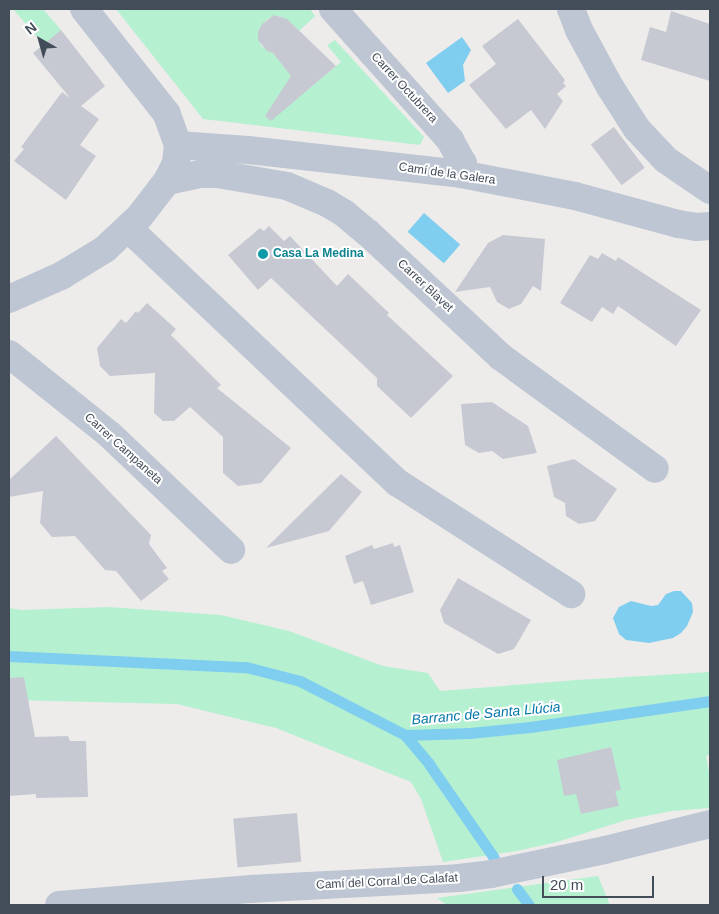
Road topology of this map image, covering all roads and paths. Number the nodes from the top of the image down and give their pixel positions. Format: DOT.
graph roads {
  1 [pos="84,9"];
  2 [pos="333,9"];
  3 [pos="571,9"];
  4 [pos="178,145"];
  5 [pos="461,174"];
  6 [pos="167,181"];
  7 [pos="710,190"];
  8 [pos="710,226"];
  9 [pos="129,229"];
  10 [pos="9,299"];
  11 [pos="9,354"];
  12 [pos="655,468"];
  13 [pos="231,550"];
  14 [pos="571,594"];
  15 [pos="710,824"];
  16 [pos="59,905"];
  1 -- 4 [label="street"];
  2 -- 5 [label="street, Carrer Octubrera"];
  3 -- 7 [label="street"];
  4 -- 5 [label="street, Camí de la Galera"];
  4 -- 6 [label="street"];
  5 -- 8 [label="street, Camí de la Galera"];
  6 -- 9 [label="street"];
  6 -- 12 [label="street, Carrer Blavet"];
  9 -- 10 [label="street"];
  9 -- 14 [label="street"];
  11 -- 13 [label="street, Carrer Campaneta"];
  15 -- 16 [label="street, Camí del Corral de Calafat"];
}
